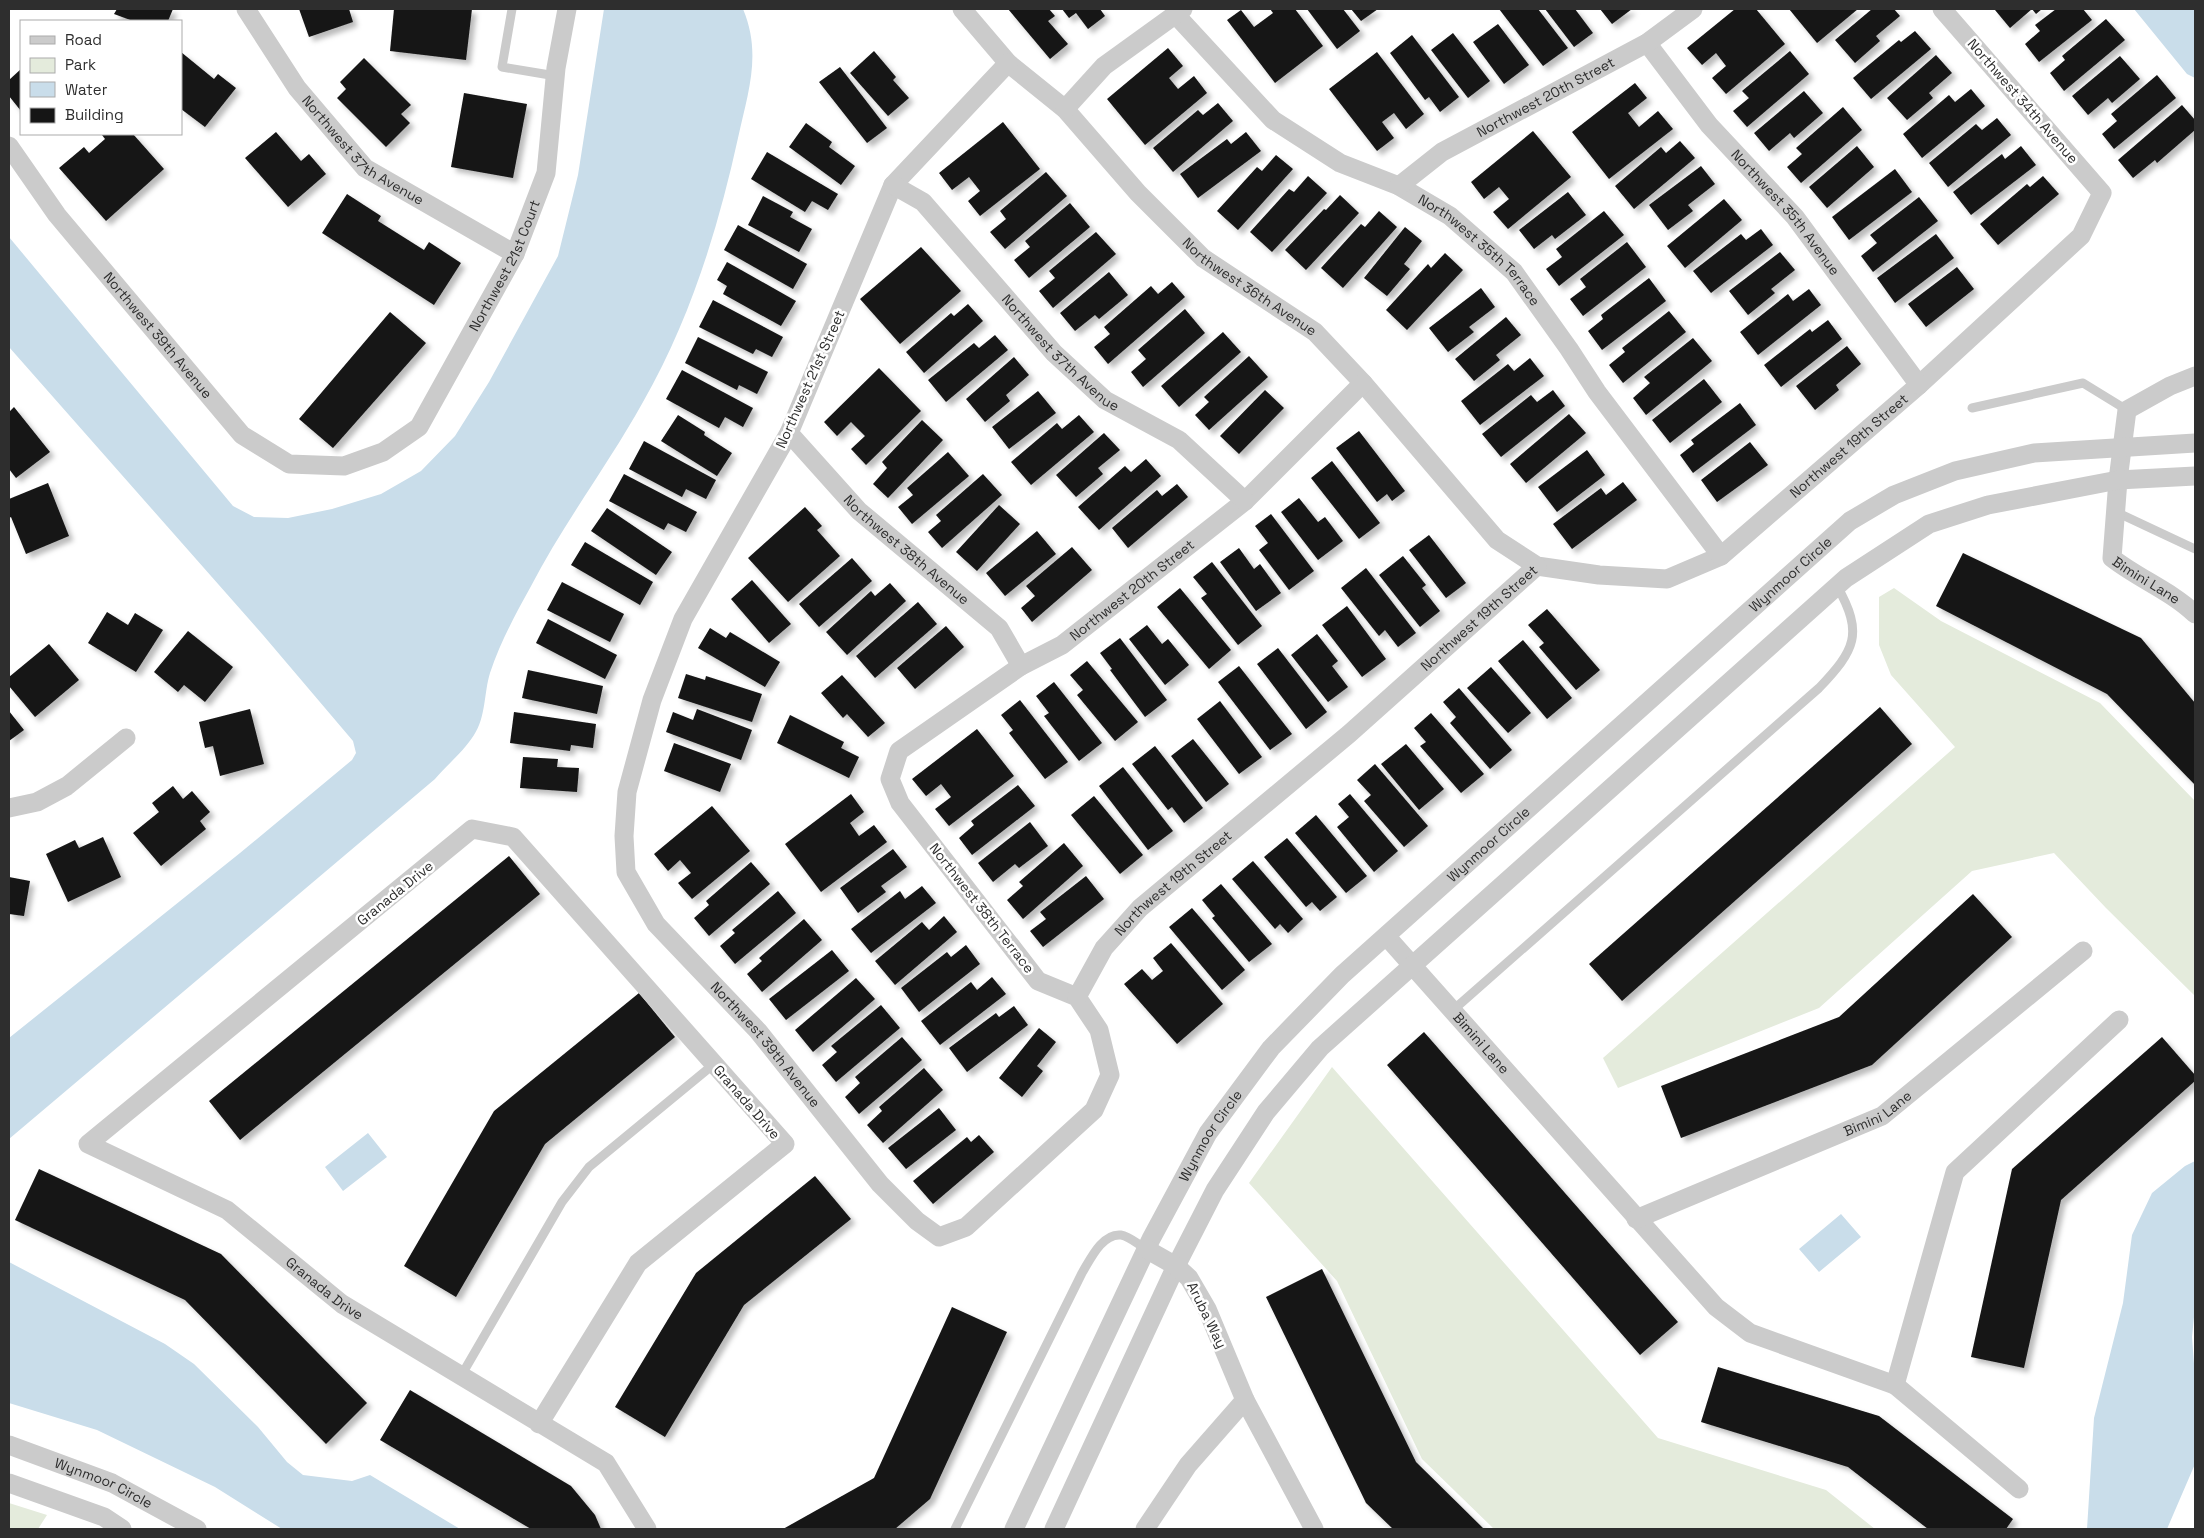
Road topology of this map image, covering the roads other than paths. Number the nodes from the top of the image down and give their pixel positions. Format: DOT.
graph roads {
  1 [pos="246,9"];
  2 [pos="512,9"];
  3 [pos="567,9"];
  4 [pos="962,9"];
  5 [pos="1693,9"];
  6 [pos="1942,9"];
  7 [pos="1178,11"];
  8 [pos="1647,43"];
  9 [pos="1008,63"];
  10 [pos="556,76"];
  11 [pos="1065,109"];
  12 [pos="9,146"];
  13 [pos="893,184"];
  14 [pos="1399,186"];
  15 [pos="2102,193"];
  16 [pos="515,254"];
  17 [pos="2195,376"];
  18 [pos="1363,383"];
  19 [pos="1919,385"];
  20 [pos="1972,408"];
  21 [pos="2128,410"];
  22 [pos="789,433"];
  23 [pos="2195,443"];
  24 [pos="2122,448"];
  25 [pos="344,466"];
  26 [pos="2195,476"];
  27 [pos="2118,480"];
  28 [pos="1245,501"];
  29 [pos="2115,512"];
  30 [pos="2195,549"];
  31 [pos="1721,556"];
  32 [pos="1537,566"];
  33 [pos="1836,586"];
  34 [pos="2195,614"];
  35 [pos="1021,666"];
  36 [pos="126,738"];
  37 [pos="890,779"];
  38 [pos="9,808"];
  39 [pos="624,836"];
  40 [pos="1387,937"];
  41 [pos="2083,951"];
  42 [pos="1412,965"];
  43 [pos="1077,997"];
  44 [pos="1452,1011"];
  45 [pos="2119,1020"];
  46 [pos="714,1064"];
  47 [pos="1636,1219"];
  48 [pos="1146,1249"];
  49 [pos="1176,1266"];
  50 [pos="461,1376"];
  51 [pos="1895,1385"];
  52 [pos="1245,1400"];
  53 [pos="539,1424"];
  54 [pos="9,1445"];
  55 [pos="9,1483"];
  56 [pos="2019,1489"];
  57 [pos="122,1529"];
  58 [pos="197,1529"];
  59 [pos="647,1529"];
  60 [pos="955,1529"];
  61 [pos="1014,1529"];
  62 [pos="1054,1529"];
  63 [pos="1145,1529"];
  64 [pos="1314,1529"];
  1 -- 16 [label="street, Northwest 37th Avenue"];
  2 -- 10 [label="lane"];
  3 -- 10 [label="street, Northwest 21st Court"];
  4 -- 9 [label="street, Northwest 36th Avenue"];
  5 -- 8 [label="street, Northwest 20th Street"];
  6 -- 15 [label="street, Northwest 34th Avenue"];
  7 -- 11 [label="street"];
  7 -- 14 [label="street, Northwest 35th Terrace"];
  8 -- 14 [label="street, Northwest 20th Street"];
  8 -- 19 [label="street, Northwest 35th Avenue"];
  9 -- 11 [label="street, Northwest 36th Avenue"];
  9 -- 13 [label="street, Northwest 21st Street"];
  10 -- 16 [label="street, Northwest 21st Court"];
  11 -- 18 [label="street, Northwest 36th Avenue"];
  12 -- 25 [label="street, Northwest 39th Avenue"];
  13 -- 22 [label="street, Northwest 21st Street"];
  13 -- 28 [label="street, Northwest 37th Avenue"];
  14 -- 31 [label="street, Northwest 35th Terrace"];
  15 -- 19 [label="street, Northwest 19th Street"];
  16 -- 25 [label="street, Northwest 21st Court"];
  17 -- 21 [label="street"];
  18 -- 28 [label="street, Northwest 20th Street"];
  18 -- 32 [label="street, Northwest 36th Avenue"];
  19 -- 31 [label="street, Northwest 19th Street"];
  20 -- 21 [label="lane"];
  21 -- 24 [label="street, Bimini Lane"];
  22 -- 35 [label="street, Northwest 38th Avenue"];
  22 -- 39 [label="street, Northwest 21st Street"];
  23 -- 24 [label="street, Wynmoor Circle"];
  24 -- 27 [label="street, Bimini Lane"];
  24 -- 40 [label="street, Wynmoor Circle"];
  26 -- 27 [label="street"];
  27 -- 29 [label="street, Bimini Lane"];
  27 -- 33 [label="street"];
  28 -- 35 [label="street, Northwest 20th Street"];
  29 -- 30 [label="lane"];
  29 -- 34 [label="street, Bimini Lane"];
  31 -- 32 [label="street, Northwest 19th Street"];
  32 -- 43 [label="street, Northwest 19th Street"];
  33 -- 42 [label="street"];
  33 -- 44 [label="lane"];
  35 -- 37 [label="street, Northwest 20th Street"];
  36 -- 38 [label="street"];
  37 -- 43 [label="street, Northwest 38th Terrace"];
  39 -- 43 [label="street, Northwest 39th Avenue"];
  40 -- 42 [label="street, Bimini Lane"];
  40 -- 48 [label="street, Wynmoor Circle"];
  41 -- 47 [label="street, Bimini Lane"];
  42 -- 44 [label="street, Bimini Lane"];
  42 -- 49 [label="street"];
  44 -- 47 [label="street, Bimini Lane"];
  45 -- 51 [label="street"];
  46 -- 50 [label="lane"];
  46 -- 50 [label="street, Granada Drive"];
  46 -- 53 [label="street, Granada Drive"];
  47 -- 51 [label="street, Bimini Lane"];
  48 -- 49 [label="street, Aruba Way"];
  48 -- 60 [label="lane"];
  48 -- 61 [label="street, Wynmoor Circle"];
  49 -- 52 [label="street, Aruba Way"];
  49 -- 62 [label="street"];
  50 -- 53 [label="street, Granada Drive"];
  51 -- 56 [label="street, Bimini Lane"];
  52 -- 63 [label="street"];
  52 -- 64 [label="street, Aruba Way"];
  53 -- 59 [label="street, Granada Drive"];
  54 -- 58 [label="street, Wynmoor Circle"];
  55 -- 57 [label="street"];
}
